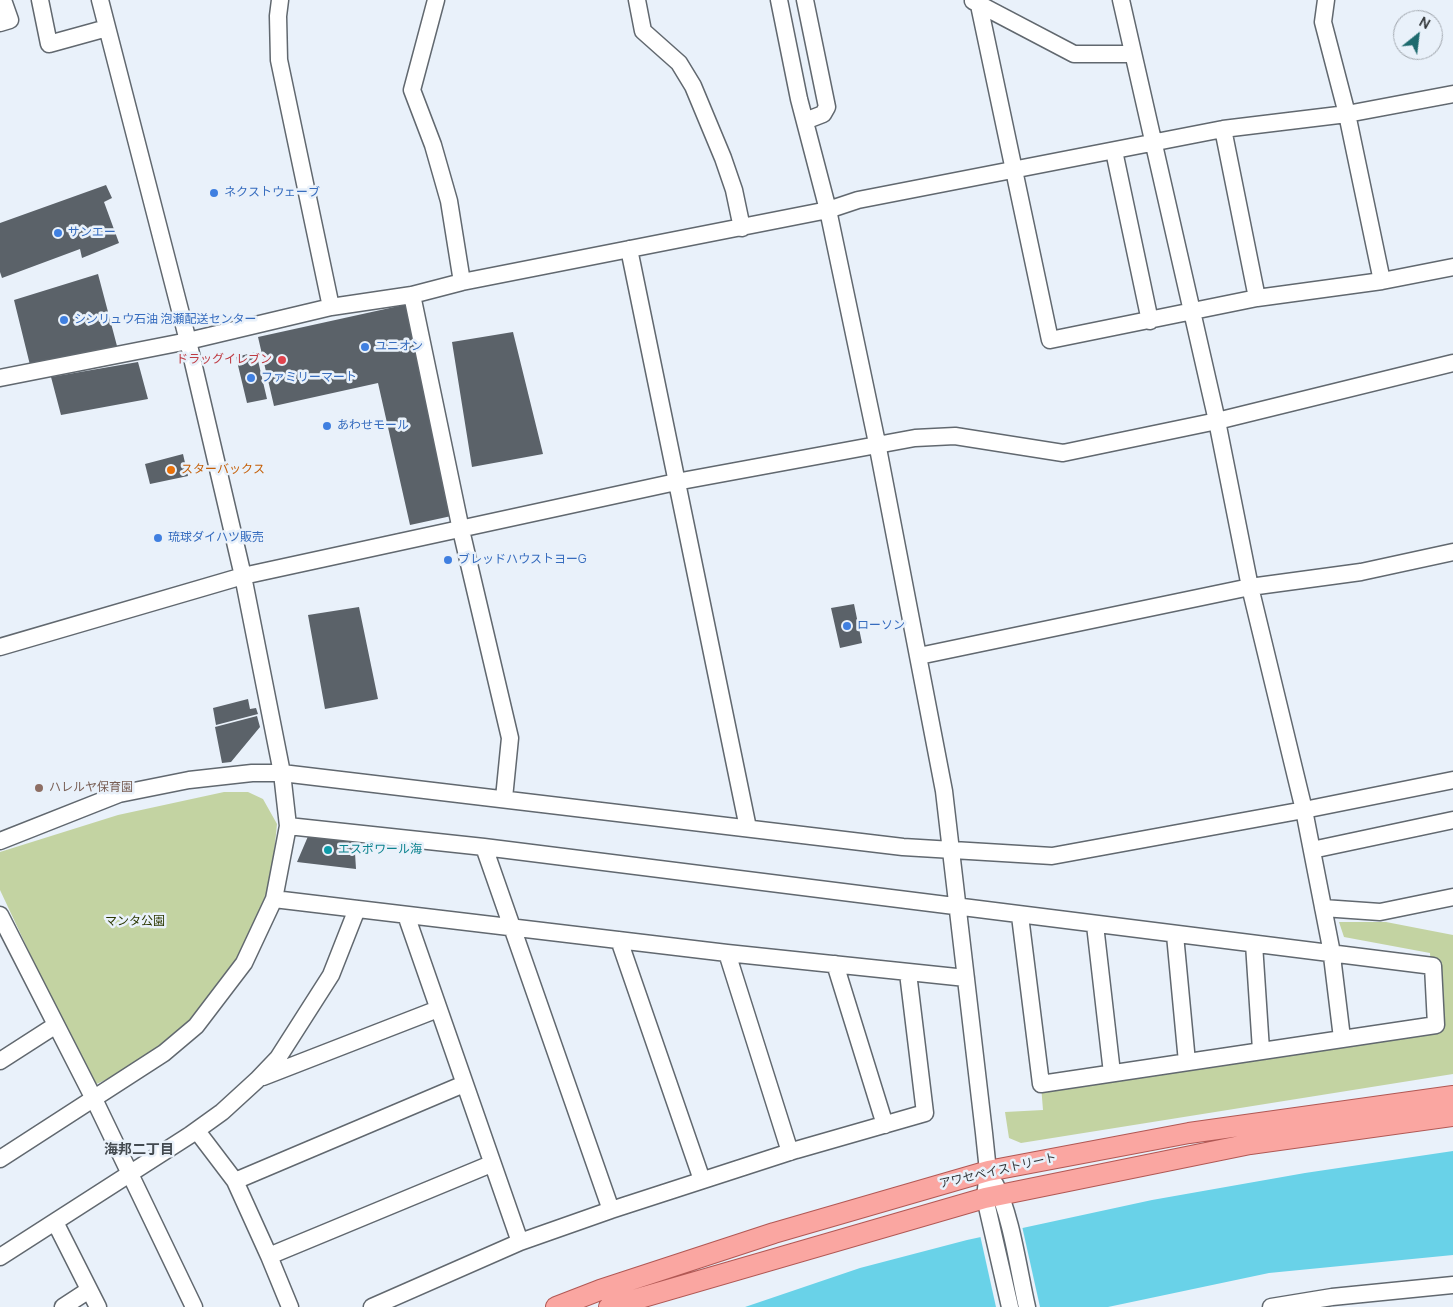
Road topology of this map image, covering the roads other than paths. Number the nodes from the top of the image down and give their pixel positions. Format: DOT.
graph roads {
  1 [pos="3,0"];
  2 [pos="40,0"];
  3 [pos="100,0"];
  4 [pos="280,0"];
  5 [pos="436,0"];
  6 [pos="637,0"];
  7 [pos="779,0"];
  8 [pos="804,0"];
  9 [pos="1121,0"];
  10 [pos="1326,0"];
  11 [pos="975,2"];
  12 [pos="0,23"];
  13 [pos="107,28"];
  14 [pos="1133,54"];
  15 [pos="1453,94"];
  16 [pos="1347,114"];
  17 [pos="805,121"];
  18 [pos="1223,128"];
  19 [pos="1153,144"];
  20 [pos="1114,151"];
  21 [pos="1014,170"];
  22 [pos="828,210"];
  23 [pos="742,228"];
  24 [pos="629,249"];
  25 [pos="1453,267"];
  26 [pos="1382,281"];
  27 [pos="462,282"];
  28 [pos="412,295"];
  29 [pos="1257,298"];
  30 [pos="331,307"];
  31 [pos="1190,312"];
  32 [pos="1150,321"];
  33 [pos="188,341"];
  34 [pos="1453,363"];
  35 [pos="0,378"];
  36 [pos="1217,421"];
  37 [pos="877,443"];
  38 [pos="676,482"];
  39 [pos="461,530"];
  40 [pos="1453,552"];
  41 [pos="244,576"];
  42 [pos="1250,587"];
  43 [pos="0,647"];
  44 [pos="918,656"];
  45 [pos="282,773"];
  46 [pos="1453,780"];
  47 [pos="504,798"];
  48 [pos="1304,810"];
  49 [pos="1453,820"];
  50 [pos="288,826"];
  51 [pos="748,828"];
  52 [pos="0,841"];
  53 [pos="484,847"];
  54 [pos="951,848"];
  55 [pos="1312,850"];
  56 [pos="1453,897"];
  57 [pos="274,899"];
  58 [pos="958,908"];
  59 [pos="1323,908"];
  60 [pos="356,909"];
  61 [pos="0,915"];
  62 [pos="406,915"];
  63 [pos="1020,916"];
  64 [pos="1095,925"];
  65 [pos="513,928"];
  66 [pos="1175,935"];
  67 [pos="619,940"];
  68 [pos="1254,944"];
  69 [pos="728,953"];
  70 [pos="1332,954"];
  71 [pos="835,964"];
  72 [pos="908,973"];
  73 [pos="966,978"];
  74 [pos="438,1010"];
  75 [pos="56,1025"];
  76 [pos="1342,1038"];
  77 [pos="1261,1050"];
  78 [pos="0,1061"];
  79 [pos="1187,1062"];
  80 [pos="1112,1073"];
  81 [pos="257,1080"];
  82 [pos="464,1084"];
  83 [pos="1453,1096"];
  84 [pos="94,1099"];
  85 [pos="1453,1116"];
  86 [pos="884,1126"];
  87 [pos="196,1131"];
  88 [pos="790,1152"];
  89 [pos="0,1160"];
  90 [pos="491,1164"];
  91 [pos="988,1171"];
  92 [pos="129,1174"];
  93 [pos="702,1180"];
  94 [pos="235,1181"];
  95 [pos="993,1196"];
  96 [pos="611,1210"];
  97 [pos="55,1222"];
  98 [pos="520,1242"];
  99 [pos="269,1256"];
  100 [pos="0,1257"];
  101 [pos="1453,1285"];
  102 [pos="89,1290"];
  103 [pos="63,1307"];
  104 [pos="98,1307"];
  105 [pos="194,1307"];
  106 [pos="290,1307"];
  107 [pos="372,1307"];
  108 [pos="556,1307"];
  109 [pos="609,1307"];
  110 [pos="1010,1307"];
  111 [pos="1026,1307"];
  112 [pos="1271,1307"];
  1 -- 12 [label="street"];
  2 -- 13 [label="street"];
  3 -- 13 [label="street"];
  4 -- 30 [label="street"];
  5 -- 27 [label="street"];
  6 -- 23 [label="street"];
  7 -- 17 [label="street"];
  8 -- 17 [label="street"];
  9 -- 14 [label="street"];
  10 -- 16 [label="street"];
  11 -- 14 [label="street"];
  11 -- 21 [label="street"];
  13 -- 33 [label="street"];
  14 -- 19 [label="street"];
  15 -- 16 [label="street"];
  16 -- 18 [label="street"];
  16 -- 26 [label="street"];
  17 -- 22 [label="street"];
  18 -- 19 [label="street"];
  18 -- 29 [label="street"];
  19 -- 20 [label="street"];
  19 -- 31 [label="street"];
  20 -- 21 [label="street"];
  20 -- 32 [label="street"];
  21 -- 22 [label="street"];
  21 -- 32 [label="street"];
  22 -- 23 [label="street"];
  22 -- 37 [label="street"];
  23 -- 24 [label="street"];
  24 -- 27 [label="street"];
  24 -- 38 [label="street"];
  25 -- 26 [label="street"];
  26 -- 29 [label="street"];
  27 -- 28 [label="street"];
  28 -- 30 [label="street"];
  28 -- 39 [label="street"];
  29 -- 31 [label="street"];
  30 -- 33 [label="street"];
  31 -- 32 [label="street"];
  31 -- 36 [label="street"];
  33 -- 35 [label="street"];
  33 -- 41 [label="street"];
  34 -- 36 [label="street"];
  36 -- 37 [label="street"];
  36 -- 42 [label="street"];
  37 -- 38 [label="street"];
  37 -- 44 [label="street"];
  38 -- 39 [label="street"];
  38 -- 51 [label="street"];
  39 -- 41 [label="street"];
  39 -- 47 [label="street"];
  40 -- 42 [label="street"];
  41 -- 43 [label="street"];
  41 -- 45 [label="street"];
  42 -- 44 [label="street"];
  42 -- 48 [label="street"];
  44 -- 54 [label="street"];
  45 -- 47 [label="street"];
  45 -- 50 [label="street"];
  45 -- 52 [label="street"];
  46 -- 48 [label="street"];
  47 -- 51 [label="street"];
  48 -- 54 [label="street"];
  48 -- 55 [label="street"];
  49 -- 55 [label="street"];
  50 -- 53 [label="street"];
  50 -- 57 [label="street"];
  51 -- 54 [label="street"];
  53 -- 58 [label="street"];
  53 -- 65 [label="street"];
  54 -- 58 [label="street"];
  55 -- 59 [label="street"];
  56 -- 59 [label="street"];
  57 -- 60 [label="street"];
  57 -- 84 [label="street"];
  58 -- 63 [label="street"];
  58 -- 73 [label="street"];
  59 -- 70 [label="street"];
  60 -- 62 [label="street"];
  60 -- 81 [label="street"];
  61 -- 75 [label="street"];
  62 -- 65 [label="street"];
  62 -- 74 [label="street"];
  63 -- 64 [label="street"];
  63 -- 80 [label="street"];
  64 -- 66 [label="street"];
  64 -- 80 [label="street"];
  65 -- 67 [label="street"];
  65 -- 96 [label="street"];
  66 -- 68 [label="street"];
  66 -- 79 [label="street"];
  67 -- 69 [label="street"];
  67 -- 93 [label="street"];
  68 -- 70 [label="street"];
  68 -- 77 [label="street"];
  69 -- 71 [label="street"];
  69 -- 88 [label="street"];
  70 -- 76 [label="street"];
  70 -- 76 [label="street"];
  71 -- 72 [label="street"];
  71 -- 86 [label="street"];
  72 -- 73 [label="street"];
  72 -- 86 [label="street"];
  73 -- 91 [label="street"];
  74 -- 81 [label="street"];
  74 -- 82 [label="street"];
  75 -- 78 [label="street"];
  75 -- 84 [label="street"];
  76 -- 77 [label="street"];
  77 -- 79 [label="street"];
  79 -- 80 [label="street"];
  81 -- 87 [label="street"];
  82 -- 90 [label="street"];
  82 -- 94 [label="street"];
  83 -- 91 [label="main road, アワセベイストリート"];
  84 -- 89 [label="street"];
  84 -- 92 [label="street"];
  85 -- 95 [label="main road, アワセベイストリート"];
  86 -- 88 [label="street"];
  87 -- 92 [label="street"];
  87 -- 94 [label="street"];
  88 -- 93 [label="street"];
  90 -- 98 [label="street"];
  90 -- 99 [label="street"];
  91 -- 95 [label="street"];
  91 -- 108 [label="main road, アワセベイストリート"];
  92 -- 97 [label="street"];
  92 -- 105 [label="street"];
  93 -- 96 [label="street"];
  94 -- 99 [label="street"];
  95 -- 109 [label="main road, アワセベイストリート"];
  95 -- 110 [label="street"];
  95 -- 111 [label="street"];
  96 -- 98 [label="street"];
  97 -- 100 [label="street"];
  97 -- 102 [label="street"];
  98 -- 107 [label="street"];
  99 -- 106 [label="street"];
  101 -- 112 [label="street"];
  102 -- 103 [label="street"];
  102 -- 104 [label="street"];
}
